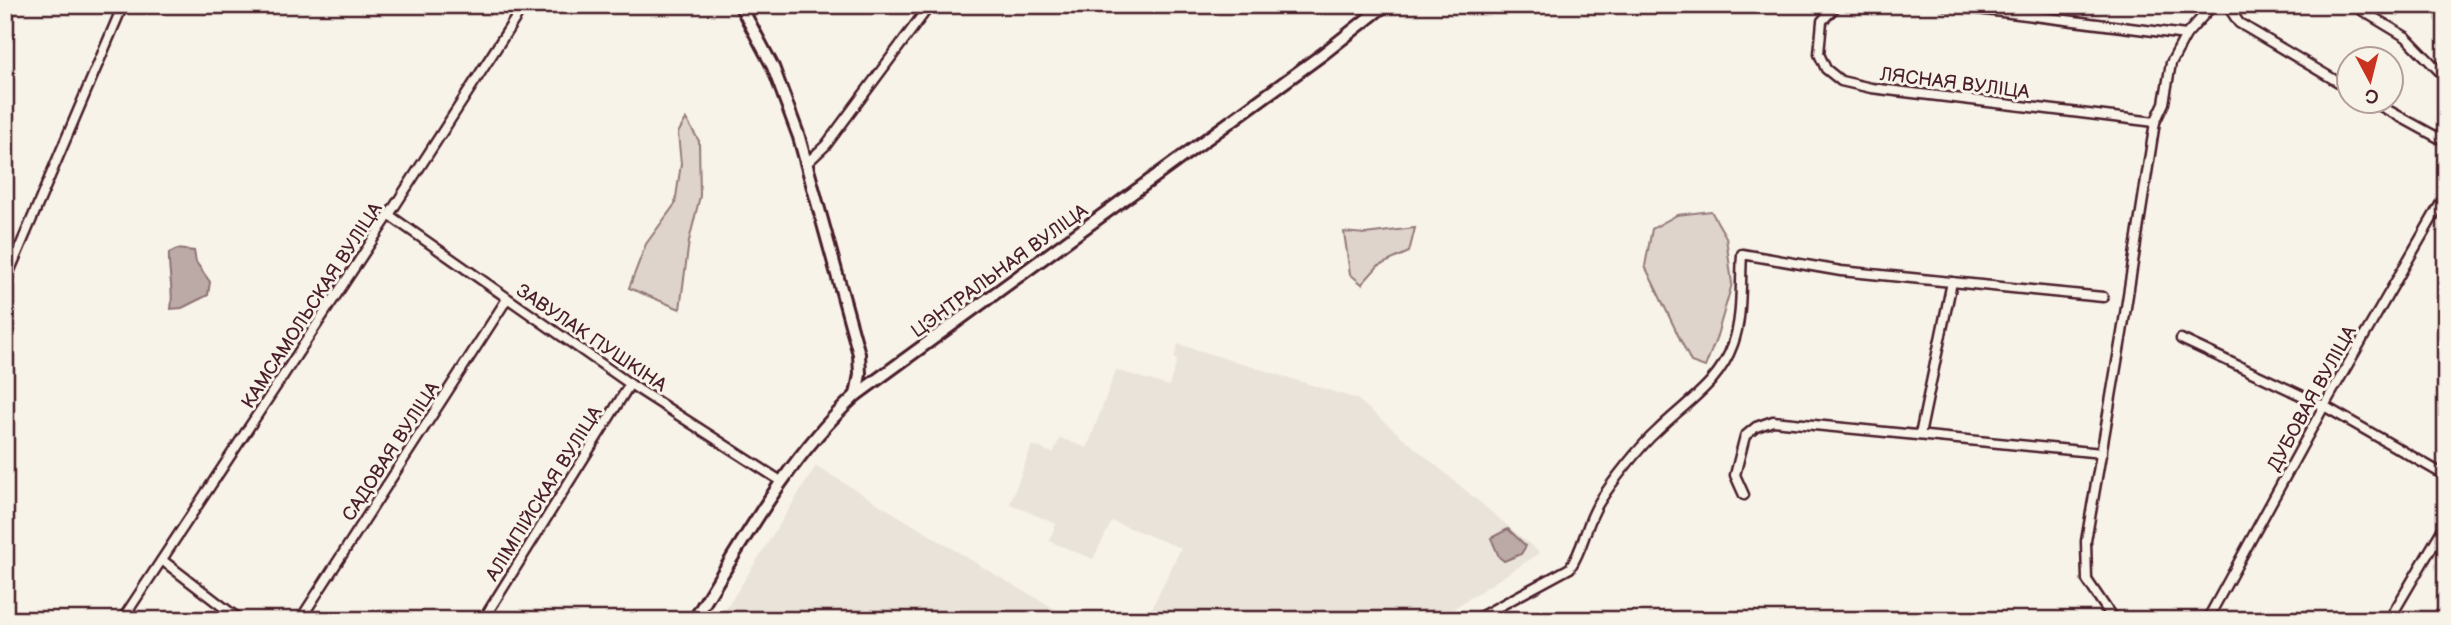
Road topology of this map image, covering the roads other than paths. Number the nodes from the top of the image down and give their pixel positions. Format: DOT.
graph roads {
  1 [pos="123,5"];
  2 [pos="524,5"];
  3 [pos="740,5"];
  4 [pos="930,5"];
  5 [pos="1385,5"];
  6 [pos="1837,5"];
  7 [pos="1945,5"];
  8 [pos="2213,5"];
  9 [pos="2227,5"];
  10 [pos="2353,5"];
  11 [pos="2186,35"];
  12 [pos="2446,78"];
  13 [pos="2336,81"];
  14 [pos="2398,116"];
  15 [pos="2155,122"];
  16 [pos="2446,142"];
  17 [pos="807,163"];
  18 [pos="2446,194"];
  19 [pos="389,215"];
  20 [pos="5,282"];
  21 [pos="1952,282"];
  22 [pos="2103,298"];
  23 [pos="507,299"];
  24 [pos="2182,339"];
  25 [pos="630,384"];
  26 [pos="856,395"];
  27 [pos="2324,405"];
  28 [pos="1920,435"];
  29 [pos="2102,453"];
  30 [pos="2446,477"];
  31 [pos="782,481"];
  32 [pos="1744,495"];
  33 [pos="2446,523"];
  34 [pos="162,560"];
  35 [pos="122,620"];
  36 [pos="240,620"];
  37 [pos="300,620"];
  38 [pos="483,620"];
  39 [pos="694,620"];
  40 [pos="1474,620"];
  41 [pos="2114,620"];
  42 [pos="2207,620"];
  43 [pos="2389,620"];
  1 -- 20 [label="street"];
  2 -- 19 [label="street, КАМСАМОЛЬСКАЯ ВУЛІЦА"];
  3 -- 17 [label="street"];
  4 -- 17 [label="street"];
  5 -- 26 [label="street, ЦЭНТРАЛЬНАЯ ВУЛІЦА"];
  6 -- 15 [label="street, ЛЯСНАЯ ВУЛІЦА"];
  7 -- 11 [label="street"];
  8 -- 11 [label="street"];
  9 -- 13 [label="street"];
  10 -- 12 [label="street"];
  11 -- 15 [label="street"];
  14 -- 16 [label="street"];
  15 -- 29 [label="street"];
  17 -- 26 [label="street"];
  18 -- 27 [label="street, ДУБОВАЯ ВУЛІЦА"];
  19 -- 23 [label="street, ЗАВУЛАК ПУШКІНА"];
  19 -- 34 [label="street, КАМСАМОЛЬСКАЯ ВУЛІЦА"];
  21 -- 22 [label="street"];
  21 -- 28 [label="street"];
  21 -- 40 [label="street"];
  23 -- 25 [label="street, ЗАВУЛАК ПУШКІНА"];
  23 -- 37 [label="street, САДОВАЯ ВУЛІЦА"];
  24 -- 27 [label="street"];
  25 -- 31 [label="street, ЗАВУЛАК ПУШКІНА"];
  25 -- 38 [label="street, АЛІМПІЙСКАЯ ВУЛІЦА"];
  26 -- 31 [label="street, ЦЭНТРАЛЬНАЯ ВУЛІЦА"];
  27 -- 30 [label="street"];
  27 -- 42 [label="street, ДУБОВАЯ ВУЛІЦА"];
  28 -- 29 [label="street"];
  28 -- 32 [label="street"];
  29 -- 41 [label="street"];
  31 -- 39 [label="street, ЦЭНТРАЛЬНАЯ ВУЛІЦА"];
  33 -- 43 [label="street"];
  34 -- 35 [label="street, КАМСАМОЛЬСКАЯ ВУЛІЦА"];
  34 -- 36 [label="street"];
}
